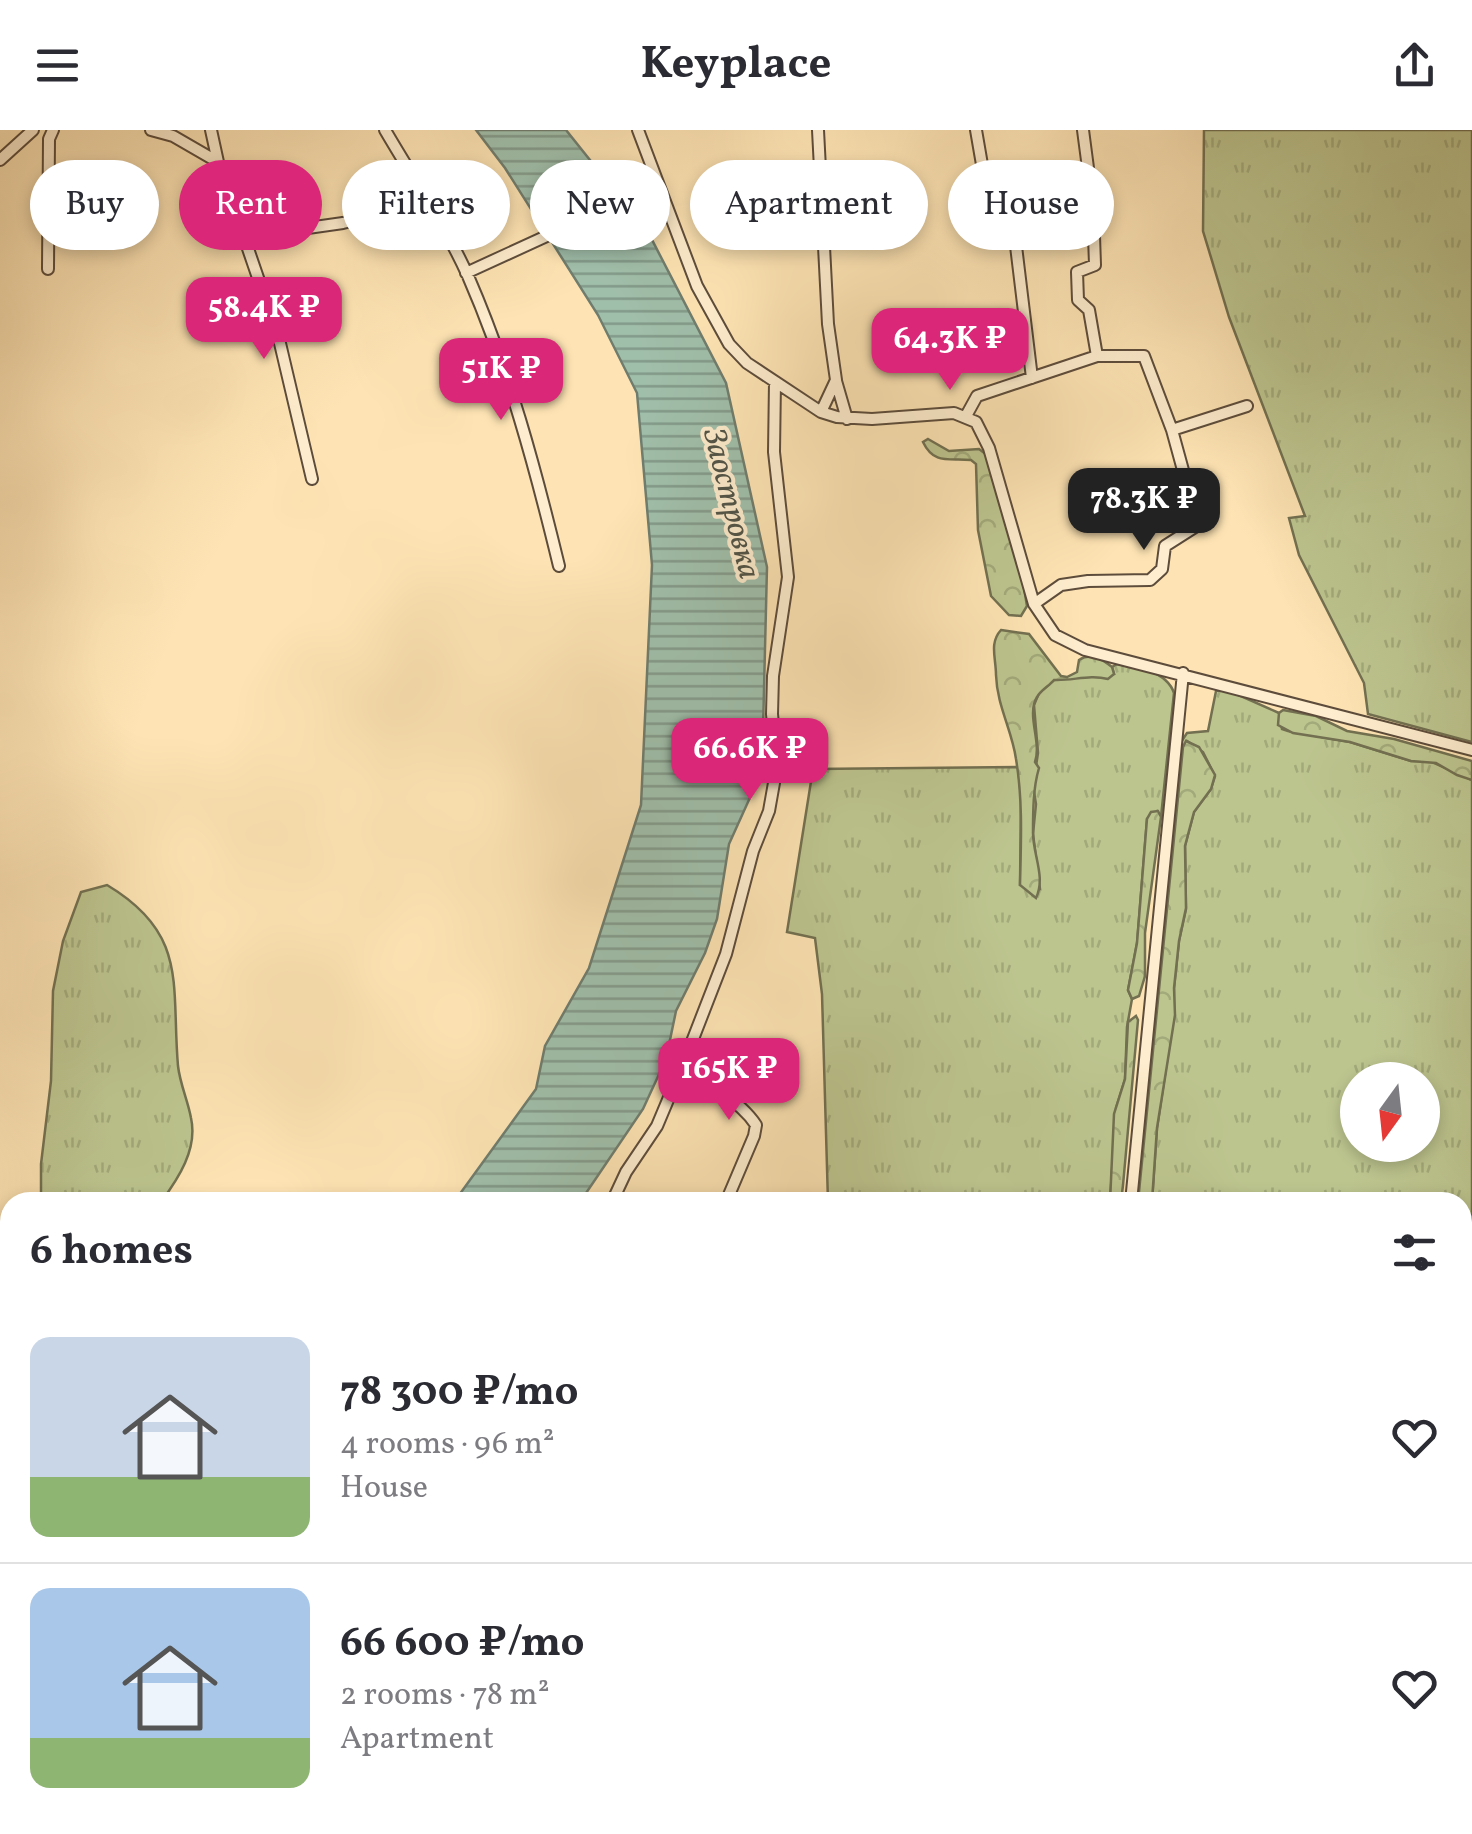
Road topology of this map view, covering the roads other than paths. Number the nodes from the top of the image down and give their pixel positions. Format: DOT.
graph roads {
  1 [pos="32,130"];
  2 [pos="53,130"];
  3 [pos="151,130"];
  4 [pos="211,130"];
  5 [pos="386,130"];
  6 [pos="638,130"];
  7 [pos="818,130"];
  8 [pos="976,130"];
  9 [pos="1083,130"];
  10 [pos="0,160"];
  11 [pos="215,160"];
  12 [pos="218,160"];
  13 [pos="404,160"];
  14 [pos="649,160"];
  15 [pos="670,216"];
  16 [pos="530,244"];
  17 [pos="249,250"];
  18 [pos="454,250"];
  19 [pos="48,269"];
  20 [pos="466,272"];
  21 [pos="1097,356"];
  22 [pos="1032,378"];
  23 [pos="836,380"];
  24 [pos="775,382"];
  25 [pos="1247,406"];
  26 [pos="821,412"];
  27 [pos="966,416"];
  28 [pos="847,418"];
  29 [pos="1172,430"];
  30 [pos="312,479"];
  31 [pos="559,566"];
  32 [pos="1034,604"];
  33 [pos="1183,673"];
  34 [pos="1472,750"];
  35 [pos="686,1058"];
  36 [pos="617,1192"];
  37 [pos="730,1192"];
  38 [pos="1132,1192"];
  1 -- 10 [label="street"];
  2 -- 19 [label="street"];
  3 -- 11 [label="street"];
  4 -- 12 [label="street"];
  5 -- 13 [label="street"];
  6 -- 14 [label="street"];
  7 -- 23 [label="street"];
  8 -- 22 [label="street"];
  9 -- 21 [label="street"];
  15 -- 24 [label="street"];
  16 -- 20 [label="street"];
  17 -- 30 [label="street"];
  18 -- 20 [label="street"];
  20 -- 31 [label="street"];
  21 -- 22 [label="street"];
  21 -- 29 [label="street"];
  22 -- 27 [label="street"];
  23 -- 26 [label="street"];
  23 -- 28 [label="street"];
  24 -- 26 [label="street"];
  24 -- 35 [label="street"];
  25 -- 29 [label="street"];
  26 -- 28 [label="street"];
  27 -- 28 [label="street"];
  27 -- 32 [label="street"];
  29 -- 32 [label="street"];
  32 -- 33 [label="street"];
  33 -- 34 [label="street"];
  33 -- 38 [label="street"];
  35 -- 36 [label="street"];
  35 -- 37 [label="street"];
}
